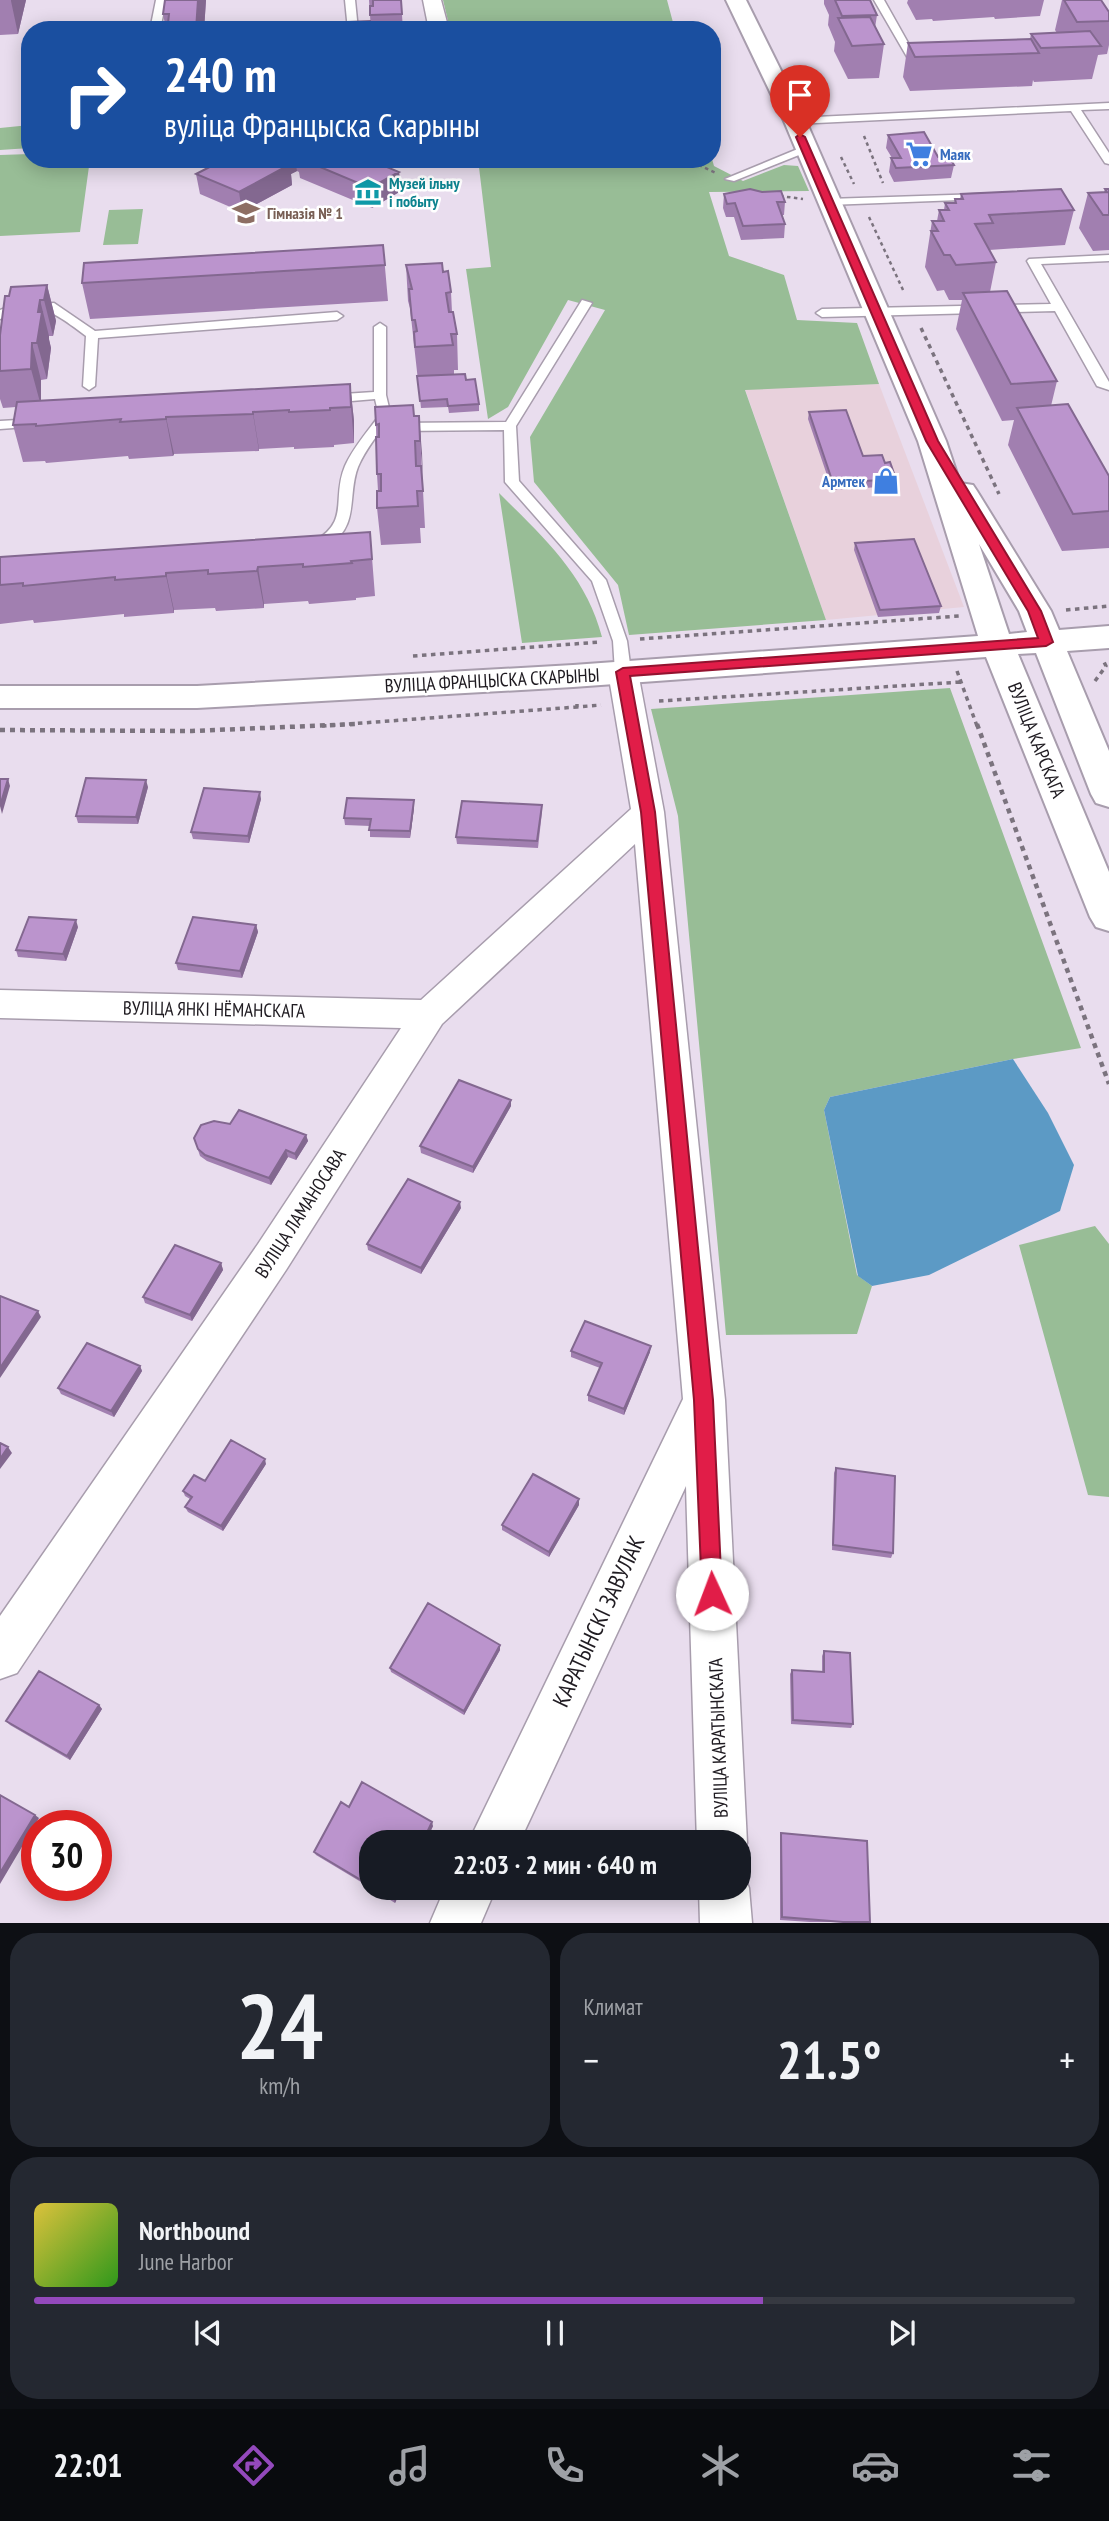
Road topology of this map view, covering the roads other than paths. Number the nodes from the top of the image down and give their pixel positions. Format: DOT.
graph roads {
  1 [pos="161,0"];
  2 [pos="350,0"];
  3 [pos="432,0"];
  4 [pos="736,0"];
  5 [pos="879,0"];
  6 [pos="157,21"];
  7 [pos="352,21"];
  8 [pos="437,21"];
  9 [pos="940,59"];
  10 [pos="1109,106"];
  11 [pos="1074,108"];
  12 [pos="795,121"];
  13 [pos="805,149"];
  14 [pos="1109,161"];
  15 [pos="730,179"];
  16 [pos="999,196"];
  17 [pos="828,202"];
  18 [pos="1109,258"];
  19 [pos="586,303"];
  20 [pos="1057,307"];
  21 [pos="822,313"];
  22 [pos="878,313"];
  23 [pos="0,315"];
  24 [pos="337,316"];
  25 [pos="380,327"];
  26 [pos="92,335"];
  27 [pos="89,386"];
  28 [pos="1107,390"];
  29 [pos="380,394"];
  30 [pos="312,400"];
  31 [pos="54,421"];
  32 [pos="0,425"];
  33 [pos="510,426"];
  34 [pos="378,427"];
  35 [pos="932,441"];
  36 [pos="302,547"];
  37 [pos="1041,626"];
  38 [pos="992,629"];
  39 [pos="1109,637"];
  40 [pos="621,656"];
  41 [pos="0,697"];
  42 [pos="1109,794"];
  43 [pos="648,812"];
  44 [pos="1109,917"];
  45 [pos="0,1004"];
  46 [pos="429,1014"];
  47 [pos="704,1400"];
  48 [pos="0,1656"];
  49 [pos="499,1830"];
  50 [pos="721,1830"];
  51 [pos="466,1900"];
  52 [pos="725,1900"];
  53 [pos="455,1923"];
  54 [pos="726,1923"];
  1 -- 6 [label="lane"];
  2 -- 7 [label="lane"];
  3 -- 8 [label="street"];
  4 -- 12 [label="street, ВУЛІЦА КАРСКАГА"];
  5 -- 9 [label="lane"];
  10 -- 11 [label="lane"];
  11 -- 12 [label="lane"];
  11 -- 14 [label="lane"];
  12 -- 13 [label="street, ВУЛІЦА КАРСКАГА"];
  13 -- 15 [label="lane"];
  13 -- 17 [label="street, ВУЛІЦА КАРСКАГА"];
  16 -- 17 [label="lane"];
  17 -- 22 [label="street, ВУЛІЦА КАРСКАГА"];
  18 -- 20 [label="lane"];
  19 -- 33 [label="lane"];
  20 -- 22 [label="lane"];
  20 -- 28 [label="lane"];
  21 -- 22 [label="lane"];
  22 -- 35 [label="street, ВУЛІЦА КАРСКАГА"];
  23 -- 26 [label="lane"];
  24 -- 26 [label="lane"];
  25 -- 29 [label="lane"];
  26 -- 27 [label="lane"];
  29 -- 30 [label="lane"];
  29 -- 34 [label="lane"];
  31 -- 32 [label="lane"];
  33 -- 34 [label="lane"];
  33 -- 40 [label="lane"];
  34 -- 36 [label="lane"];
  35 -- 37 [label="street, ВУЛІЦА КАРСКАГА"];
  35 -- 38 [label="street, ВУЛІЦА КАРСКАГА"];
  37 -- 38 [label="street, ВУЛІЦА ФРАНЦЫСКА СКАРЫНЫ"];
  37 -- 39 [label="street, ВУЛІЦА ФРАНЦЫСКА СКАРЫНЫ"];
  37 -- 42 [label="street, ВУЛІЦА КАРСКАГА"];
  38 -- 40 [label="street, ВУЛІЦА ФРАНЦЫСКА СКАРЫНЫ"];
  38 -- 44 [label="street, ВУЛІЦА КАРСКАГА"];
  40 -- 41 [label="street, ВУЛІЦА ФРАНЦЫСКА СКАРЫНЫ"];
  40 -- 43 [label="street, ВУЛІЦА КАРАТЫНСКАГА"];
  43 -- 46 [label="street, ВУЛІЦА ЛАМАНОСАВА"];
  43 -- 47 [label="street, ВУЛІЦА КАРАТЫНСКАГА"];
  45 -- 46 [label="street, ВУЛІЦА ЯНКІ НЁМАНСКАГА"];
  46 -- 48 [label="street, ВУЛІЦА ЛАМАНОСАВА"];
  47 -- 49 [label="street, КАРАТЫНСКІ ЗАВУЛАК"];
  47 -- 50 [label="street, ВУЛІЦА КАРАТЫНСКАГА"];
  51 -- 53 [label="street"];
  52 -- 54 [label="street"];
}
